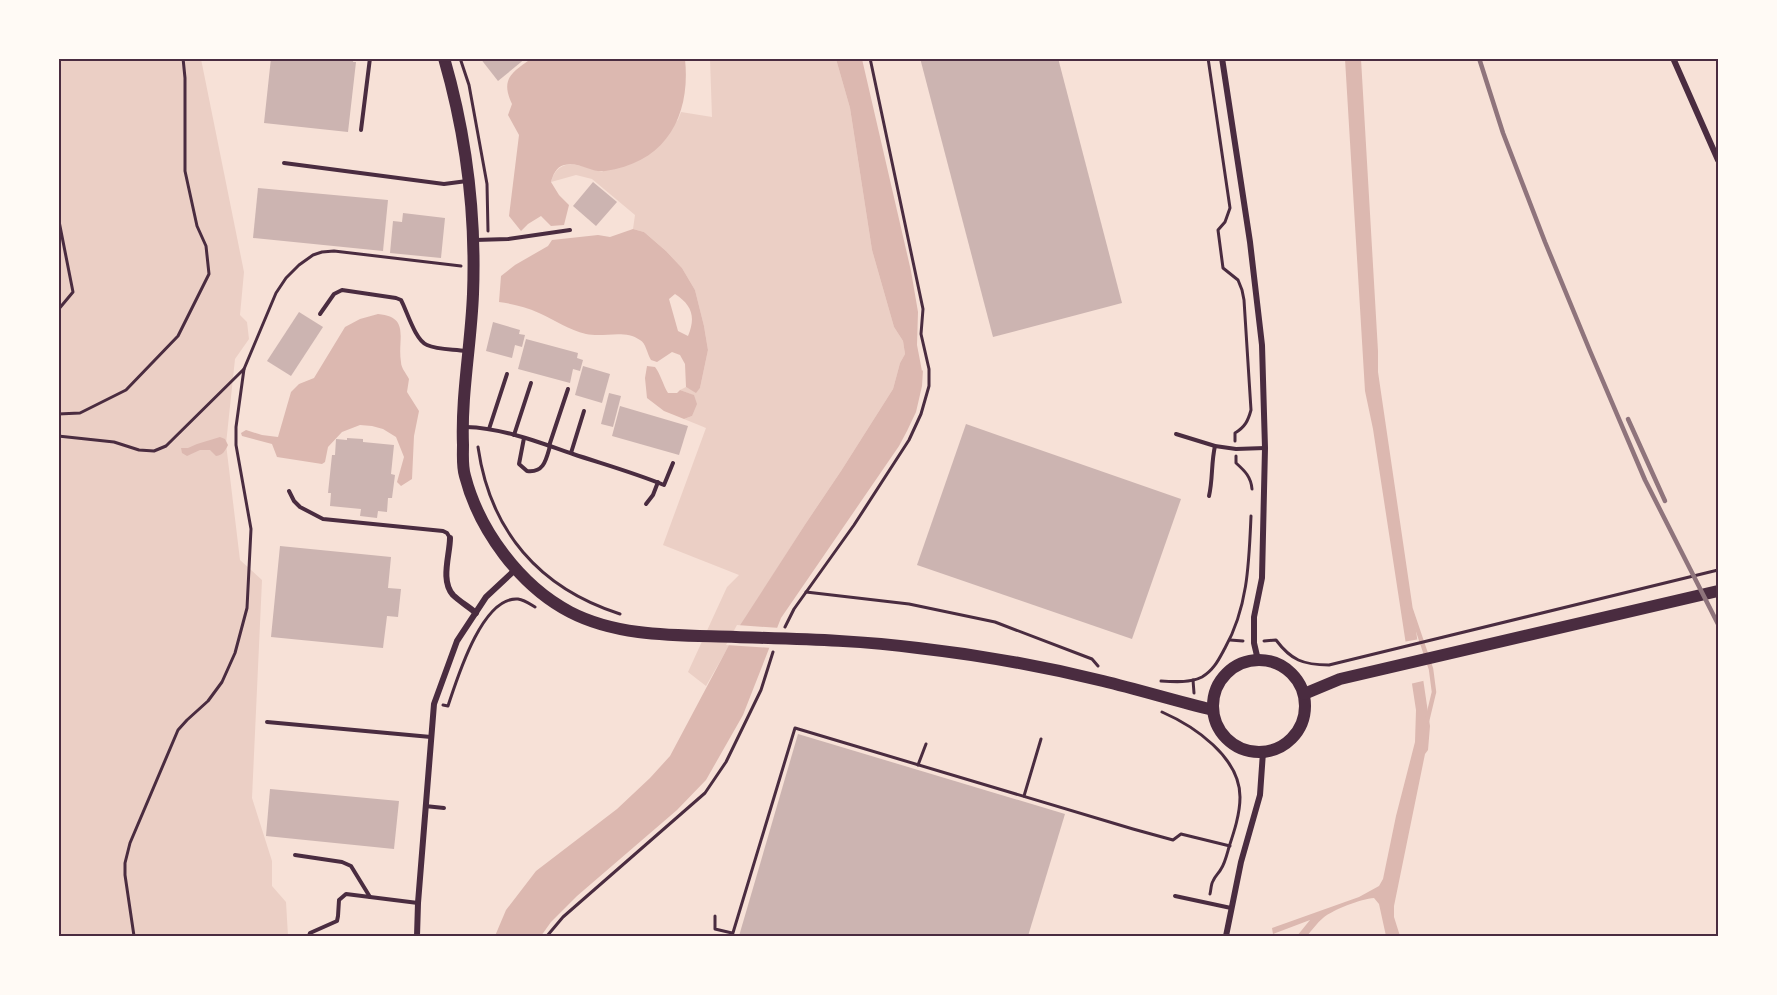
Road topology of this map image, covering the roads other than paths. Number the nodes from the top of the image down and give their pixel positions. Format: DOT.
graph roads {
  1 [pos="370,58"];
  2 [pos="444,58"];
  3 [pos="1222,58"];
  4 [pos="1673,58"];
  5 [pos="361,130"];
  6 [pos="1719,160"];
  7 [pos="284,163"];
  8 [pos="468,181"];
  9 [pos="570,230"];
  10 [pos="473,240"];
  11 [pos="321,314"];
  12 [pos="469,351"];
  13 [pos="507,374"];
  14 [pos="531,383"];
  15 [pos="568,389"];
  16 [pos="584,411"];
  17 [pos="462,427"];
  18 [pos="489,429"];
  19 [pos="1176,434"];
  20 [pos="514,435"];
  21 [pos="524,438"];
  22 [pos="550,446"];
  23 [pos="1215,446"];
  24 [pos="1265,448"];
  25 [pos="571,453"];
  26 [pos="673,463"];
  27 [pos="658,483"];
  28 [pos="289,491"];
  29 [pos="1209,496"];
  30 [pos="646,504"];
  31 [pos="450,538"];
  32 [pos="516,569"];
  33 [pos="1719,591"];
  34 [pos="476,613"];
  35 [pos="1258,660"];
  36 [pos="1304,694"];
  37 [pos="1213,710"];
  38 [pos="267,722"];
  39 [pos="432,737"];
  40 [pos="1263,752"];
  41 [pos="426,806"];
  42 [pos="444,808"];
  43 [pos="295,855"];
  44 [pos="1175,896"];
  45 [pos="370,898"];
  46 [pos="418,903"];
  47 [pos="1232,908"];
  48 [pos="309,936"];
  49 [pos="417,936"];
  50 [pos="1226,936"];
  1 -- 5 [label="lane"];
  2 -- 8 [label="main road"];
  3 -- 24 [label="street"];
  4 -- 6 [label="street"];
  7 -- 8 [label="lane"];
  8 -- 10 [label="main road"];
  9 -- 10 [label="lane"];
  10 -- 12 [label="main road"];
  11 -- 12 [label="lane"];
  12 -- 17 [label="main road"];
  13 -- 18 [label="lane"];
  14 -- 20 [label="lane"];
  15 -- 22 [label="lane"];
  16 -- 25 [label="lane"];
  17 -- 18 [label="lane"];
  17 -- 32 [label="main road"];
  18 -- 20 [label="lane"];
  19 -- 23 [label="lane"];
  20 -- 21 [label="lane"];
  21 -- 22 [label="lane"];
  21 -- 22 [label="lane"];
  22 -- 25 [label="lane"];
  23 -- 24 [label="lane"];
  23 -- 29 [label="lane"];
  24 -- 35 [label="street"];
  25 -- 27 [label="lane"];
  26 -- 27 [label="lane"];
  27 -- 30 [label="lane"];
  28 -- 31 [label="lane"];
  31 -- 34 [label="street"];
  32 -- 34 [label="street"];
  32 -- 37 [label="main road"];
  33 -- 36 [label="main road"];
  34 -- 39 [label="street"];
  35 -- 36 [label="main road"];
  35 -- 37 [label="main road"];
  36 -- 40 [label="main road"];
  37 -- 40 [label="main road"];
  38 -- 39 [label="lane"];
  39 -- 41 [label="street"];
  40 -- 47 [label="street"];
  41 -- 42 [label="lane"];
  41 -- 46 [label="street"];
  43 -- 45 [label="lane"];
  44 -- 47 [label="lane"];
  45 -- 46 [label="lane"];
  45 -- 48 [label="lane"];
  46 -- 49 [label="street"];
  47 -- 50 [label="street"];
}
